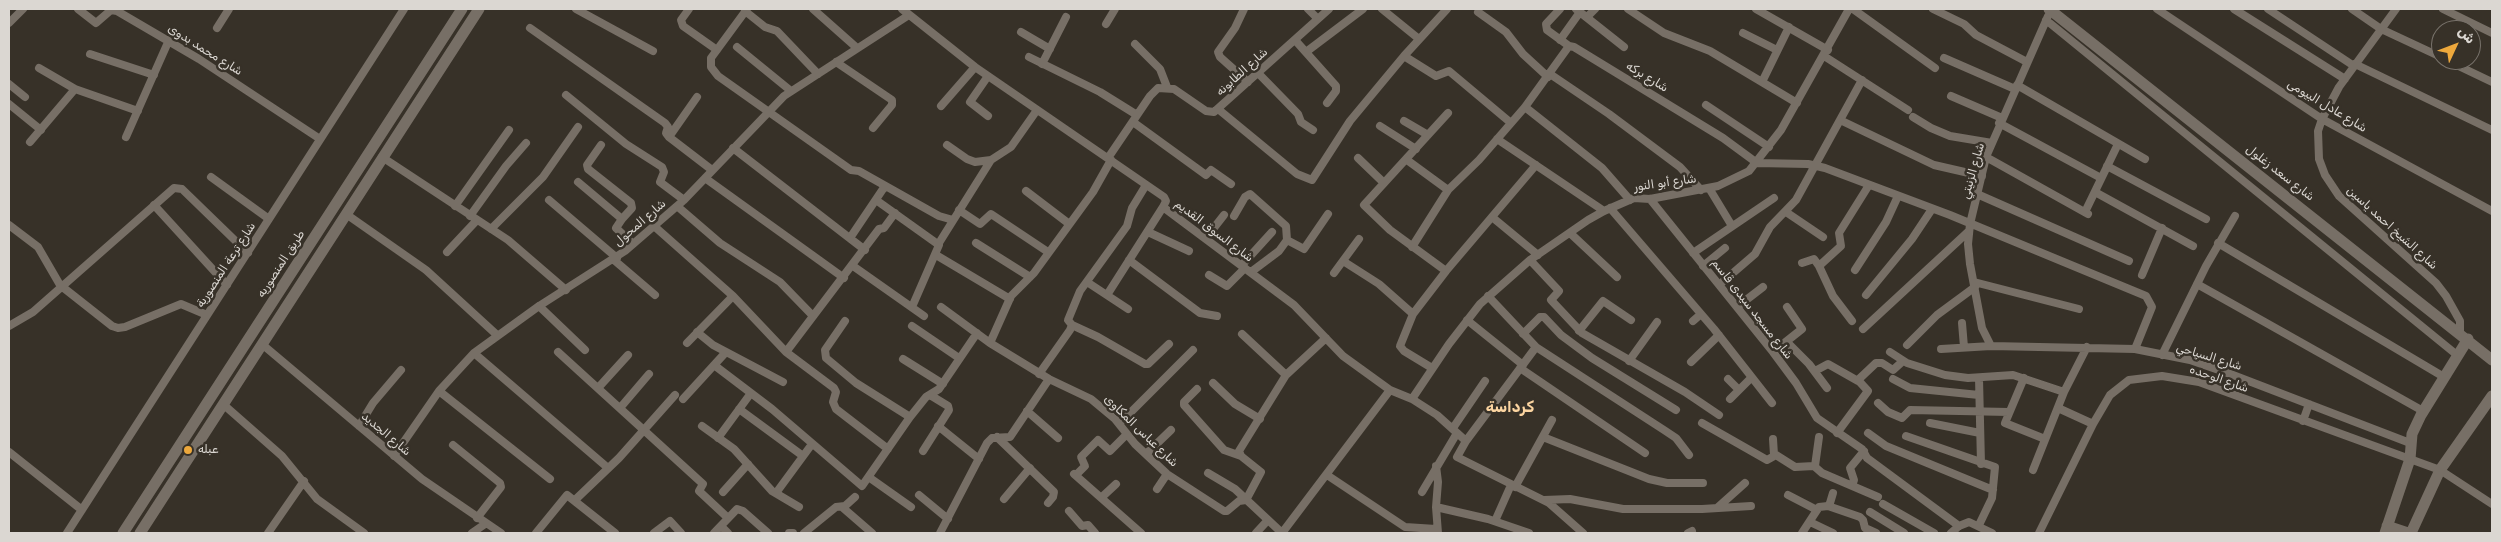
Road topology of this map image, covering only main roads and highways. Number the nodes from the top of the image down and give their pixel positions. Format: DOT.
graph roads {
  1 [pos="462,9"];
  2 [pos="478,9"];
  3 [pos="2049,13"];
  4 [pos="440,43"];
  5 [pos="451,51"];
  6 [pos="2464,336"];
  7 [pos="2492,360"];
  8 [pos="2492,396"];
  9 [pos="2386,530"];
  10 [pos="123,533"];
  11 [pos="140,533"];
  12 [pos="2410,533"];
  1 -- 4 [label="main road, طريق المنصوريه"];
  2 -- 5 [label="main road"];
  3 -- 6 [label="main road, شارع سعد زغلول"];
  4 -- 5 [label="main road"];
  4 -- 10 [label="main road, طريق المنصوريه"];
  5 -- 11 [label="main road"];
  6 -- 7 [label="main road, شارع سعد زغلول"];
  6 -- 9 [label="main road"];
  8 -- 12 [label="main road"];
  9 -- 12 [label="main road"];
}
